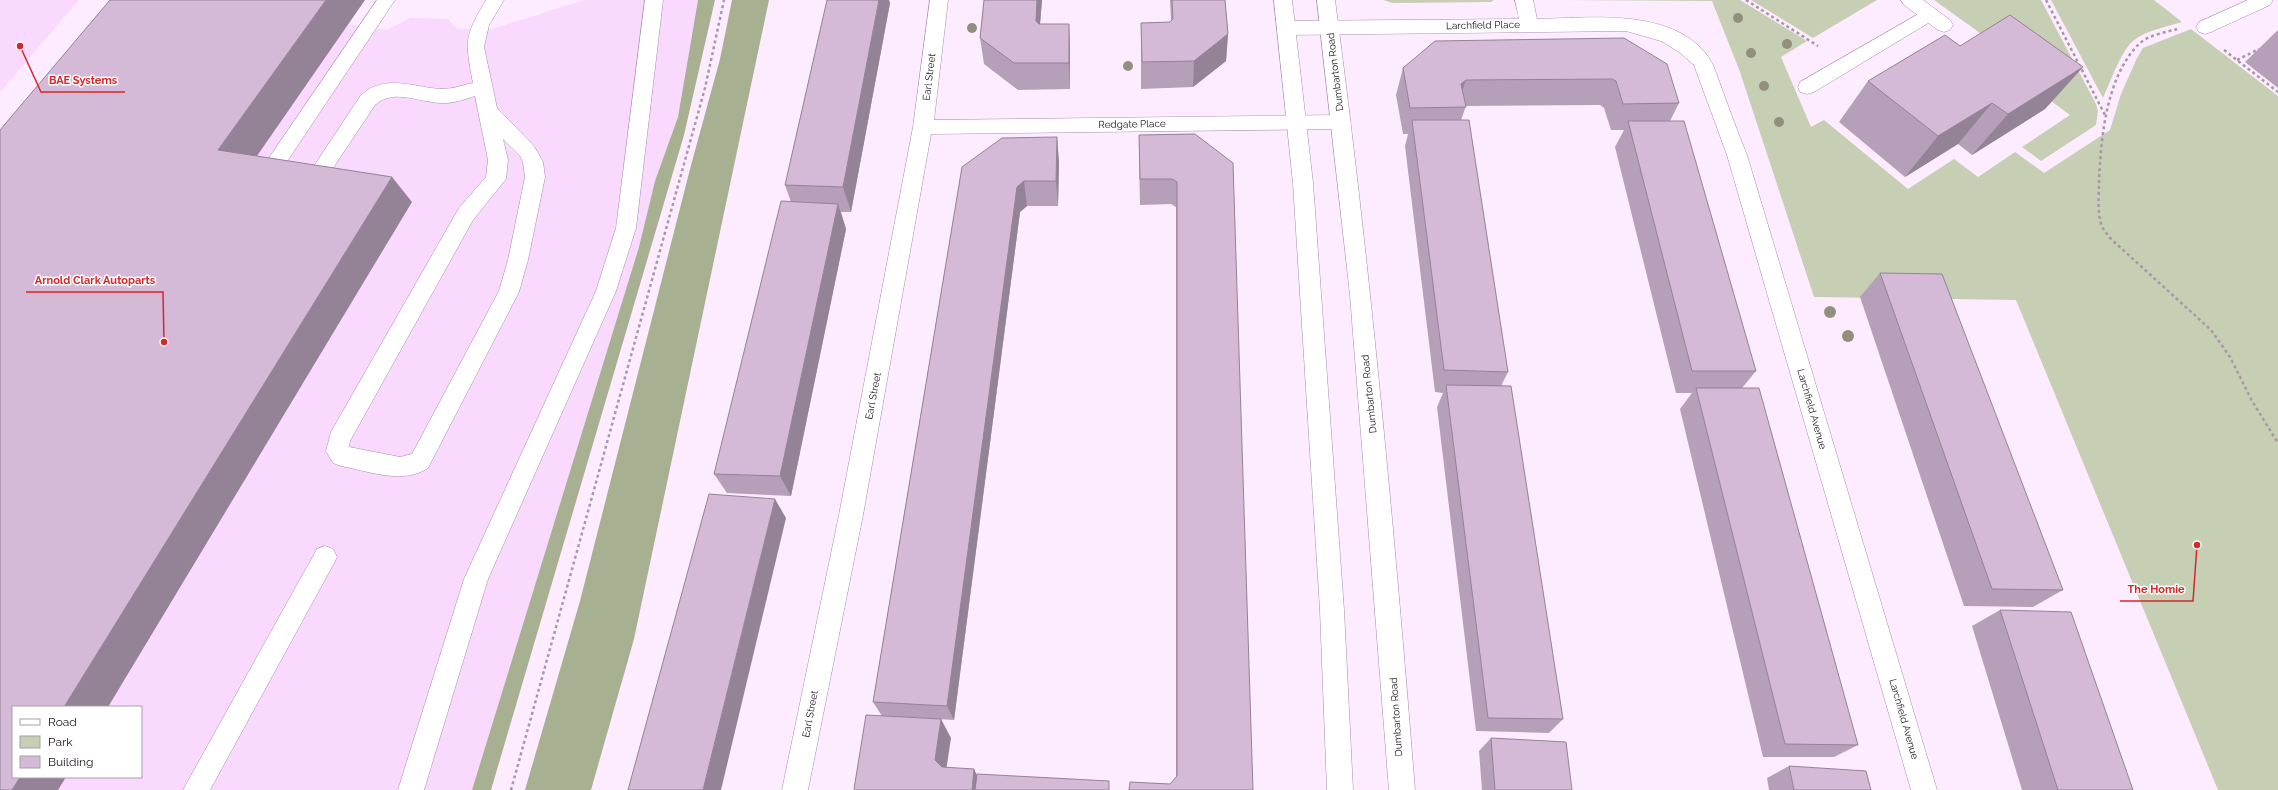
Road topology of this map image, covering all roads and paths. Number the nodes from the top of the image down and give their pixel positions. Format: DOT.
graph roads {
  1 [pos="386,0"];
  2 [pos="495,0"];
  3 [pos="654,0"];
  4 [pos="724,0"];
  5 [pos="939,0"];
  6 [pos="1283,0"];
  7 [pos="1326,0"];
  8 [pos="1524,0"];
  9 [pos="1746,0"];
  10 [pos="1910,0"];
  11 [pos="2046,0"];
  12 [pos="2264,0"];
  13 [pos="1929,14"];
  14 [pos="1529,24"];
  15 [pos="1944,25"];
  16 [pos="2198,26"];
  17 [pos="1330,27"];
  18 [pos="1286,28"];
  19 [pos="1678,40"];
  20 [pos="2264,47"];
  21 [pos="2237,60"];
  22 [pos="1844,65"];
  23 [pos="483,87"];
  24 [pos="1807,87"];
  25 [pos="2278,92"];
  26 [pos="488,111"];
  27 [pos="2105,116"];
  28 [pos="1297,122"];
  29 [pos="1341,122"];
  30 [pos="923,127"];
  31 [pos="269,173"];
  32 [pos="318,175"];
  33 [pos="2278,443"];
  34 [pos="325,557"];
  35 [pos="410,784"];
  36 [pos="196,790"];
  37 [pos="511,790"];
  38 [pos="795,790"];
  39 [pos="1340,790"];
  40 [pos="1402,790"];
  41 [pos="1924,790"];
  1 -- 31 [label="street"];
  2 -- 23 [label="street"];
  3 -- 35 [label="street"];
  4 -- 37 [label="path"];
  5 -- 30 [label="street, Earl Street"];
  6 -- 18 [label="street"];
  7 -- 17 [label="street, Dumbarton Road"];
  8 -- 14 [label="street"];
  9 -- 22 [label="path"];
  10 -- 13 [label="street"];
  11 -- 27 [label="path"];
  12 -- 16 [label="street"];
  13 -- 15 [label="street"];
  13 -- 22 [label="street"];
  14 -- 17 [label="street, Larchfield Place"];
  14 -- 19 [label="street, Larchfield Place"];
  16 -- 21 [label="path"];
  16 -- 27 [label="path"];
  17 -- 18 [label="street, Larchfield Place"];
  17 -- 29 [label="street, Dumbarton Road"];
  18 -- 28 [label="street"];
  19 -- 41 [label="street, Larchfield Avenue"];
  20 -- 21 [label="path"];
  21 -- 25 [label="path"];
  22 -- 24 [label="street"];
  23 -- 26 [label="street"];
  23 -- 32 [label="street"];
  26 -- 26 [label="street"];
  27 -- 33 [label="path"];
  28 -- 29 [label="street, Redgate Place"];
  28 -- 30 [label="street, Redgate Place"];
  28 -- 39 [label="street"];
  29 -- 40 [label="street, Dumbarton Road"];
  30 -- 38 [label="street, Earl Street"];
  34 -- 36 [label="street"];
}
